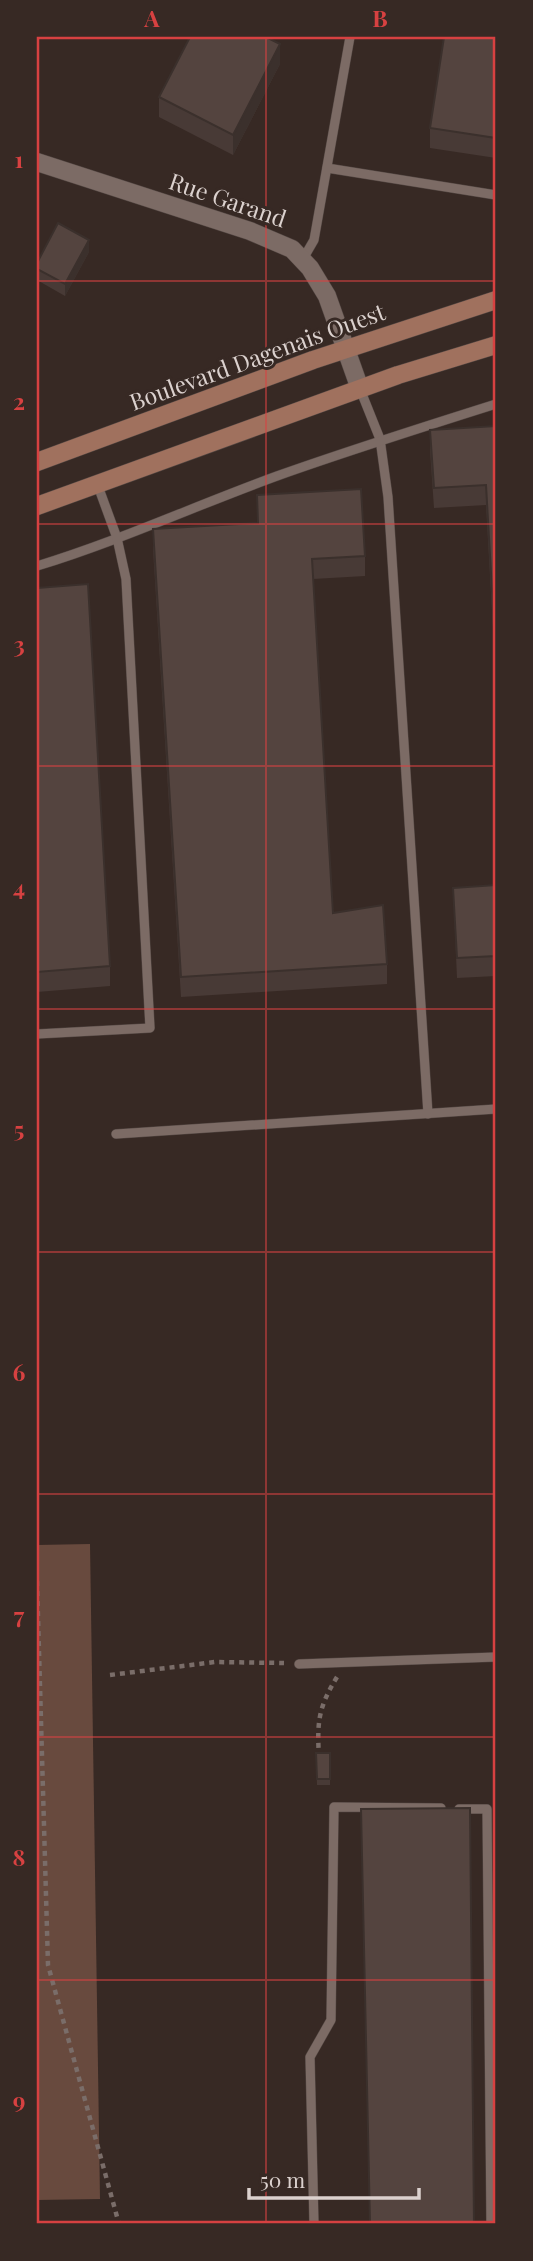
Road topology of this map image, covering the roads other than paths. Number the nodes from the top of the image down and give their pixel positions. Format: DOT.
graph roads {
  1 [pos="350,37"];
  2 [pos="37,162"];
  3 [pos="327,168"];
  4 [pos="496,195"];
  5 [pos="303,259"];
  6 [pos="496,300"];
  7 [pos="496,345"];
  8 [pos="347,348"];
  9 [pos="360,389"];
  10 [pos="496,404"];
  11 [pos="380,439"];
  12 [pos="37,462"];
  13 [pos="98,486"];
  14 [pos="37,506"];
  15 [pos="117,538"];
  16 [pos="37,566"];
  17 [pos="37,1034"];
  18 [pos="496,1109"];
  19 [pos="428,1114"];
  20 [pos="116,1135"];
  21 [pos="496,1657"];
  22 [pos="299,1664"];
  23 [pos="314,2224"];
  24 [pos="491,2224"];
  1 -- 3 [label="lane"];
  2 -- 5 [label="street, Rue Garand"];
  3 -- 4 [label="lane"];
  3 -- 5 [label="lane"];
  5 -- 8 [label="street, Rue Garand"];
  6 -- 8 [label="main road, Boulevard Dagenais Ouest"];
  7 -- 9 [label="main road"];
  8 -- 9 [label="street, Rue Garand"];
  8 -- 12 [label="main road, Boulevard Dagenais Ouest"];
  9 -- 11 [label="lane"];
  9 -- 13 [label="main road"];
  10 -- 11 [label="lane"];
  11 -- 15 [label="lane"];
  11 -- 19 [label="lane"];
  13 -- 14 [label="main road"];
  13 -- 15 [label="lane"];
  15 -- 16 [label="lane"];
  15 -- 17 [label="lane"];
  18 -- 19 [label="lane"];
  19 -- 20 [label="lane"];
  21 -- 22 [label="lane"];
  23 -- 24 [label="lane"];
}
